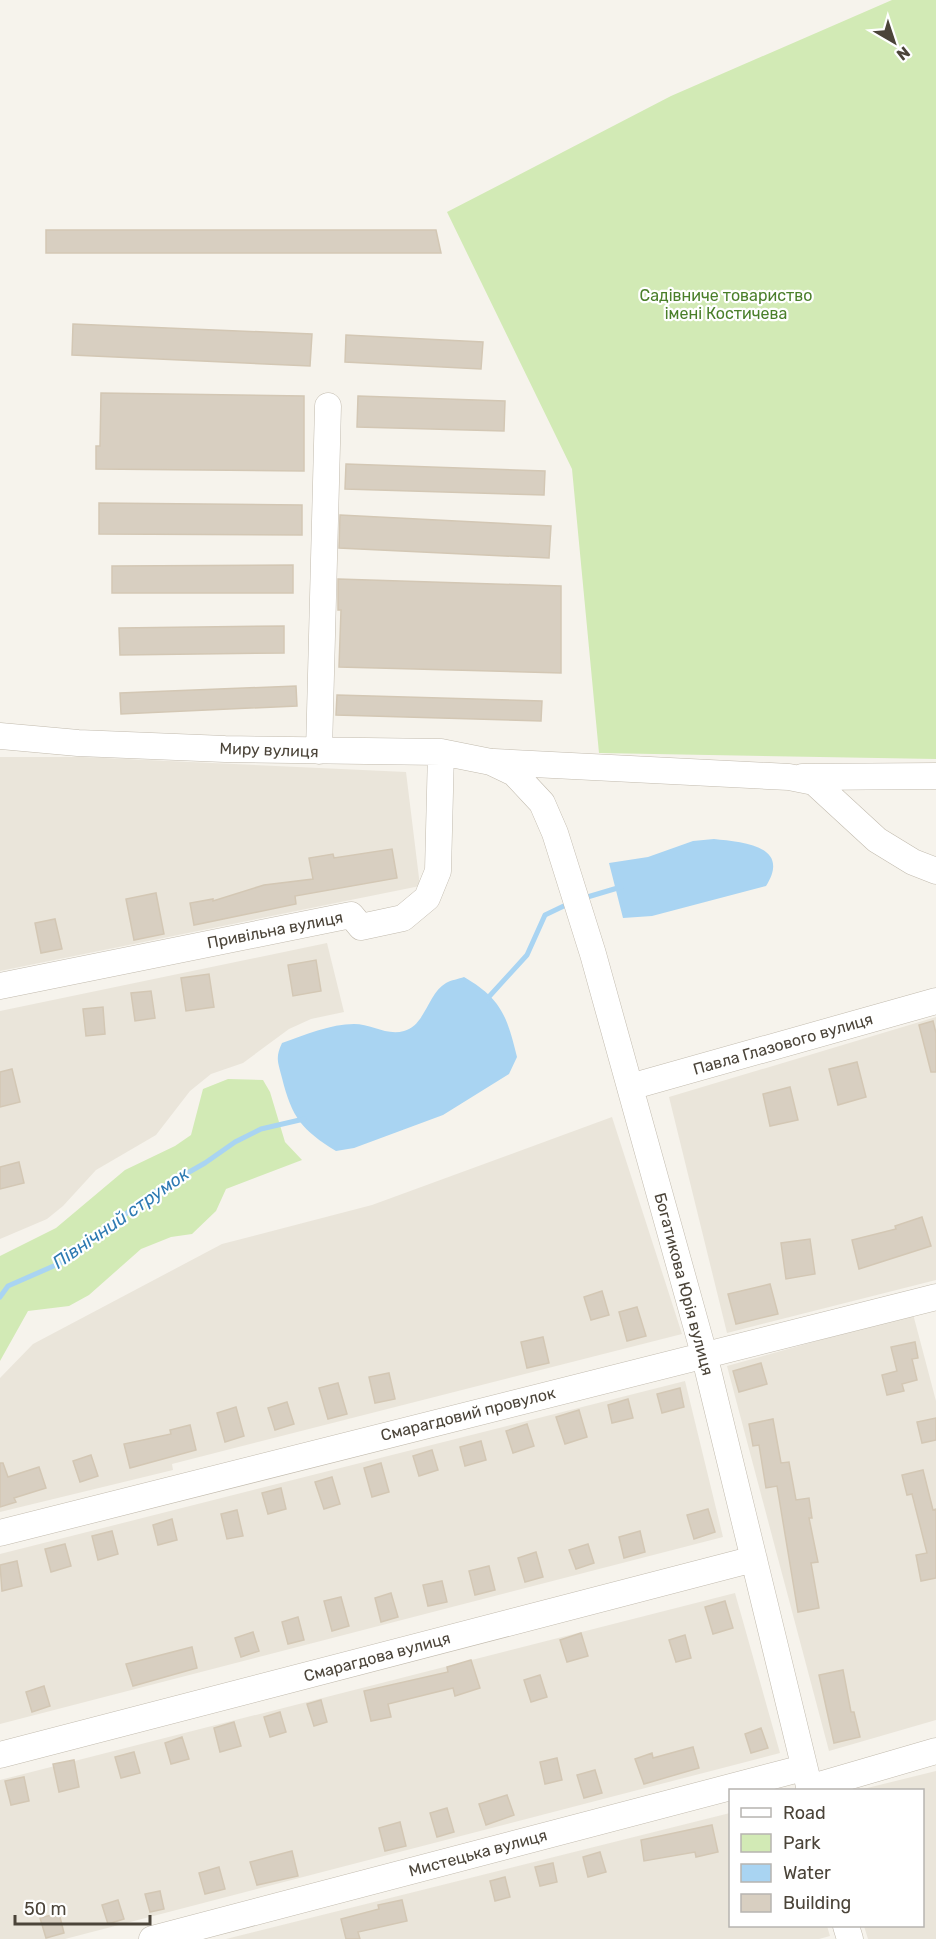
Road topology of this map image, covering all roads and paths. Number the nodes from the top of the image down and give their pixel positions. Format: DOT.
graph roads {
  1 [pos="328,406"];
  2 [pos="0,736"];
  3 [pos="319,751"];
  4 [pos="441,752"];
  5 [pos="491,762"];
  6 [pos="789,777"];
  7 [pos="936,777"];
  8 [pos="530,788"];
  9 [pos="936,870"];
  10 [pos="0,986"];
  11 [pos="936,1000"];
  12 [pos="630,1087"];
  13 [pos="936,1298"];
  14 [pos="704,1354"];
  15 [pos="0,1533"];
  16 [pos="754,1559"];
  17 [pos="936,1751"];
  18 [pos="0,1755"];
  19 [pos="807,1782"];
  20 [pos="778,1789"];
  21 [pos="729,1801"];
  22 [pos="152,1939"];
  1 -- 3 [label="street"];
  2 -- 3 [label="street, Миру вулиця"];
  3 -- 4 [label="street, Миру вулиця"];
  4 -- 5 [label="street, Миру вулиця"];
  4 -- 10 [label="street, Привільна вулиця"];
  5 -- 6 [label="street"];
  5 -- 8 [label="street, Миру вулиця"];
  6 -- 7 [label="street"];
  6 -- 9 [label="street"];
  8 -- 12 [label="street, Богатикова Юрія вулиця"];
  11 -- 12 [label="street, Павла Глазового вулиця"];
  12 -- 14 [label="street, Богатикова Юрія вулиця"];
  13 -- 14 [label="street, Смарагдовий провулок"];
  14 -- 15 [label="street, Смарагдовий провулок"];
  14 -- 16 [label="street, Богатикова Юрія вулиця"];
  16 -- 18 [label="street, Смарагдова вулиця"];
  16 -- 19 [label="street, Богатикова Юрія вулиця"];
  17 -- 19 [label="street, Мистецька вулиця"];
  19 -- 20 [label="street, Мистецька вулиця"];
  21 -- 22 [label="street, Мистецька вулиця"];
}
